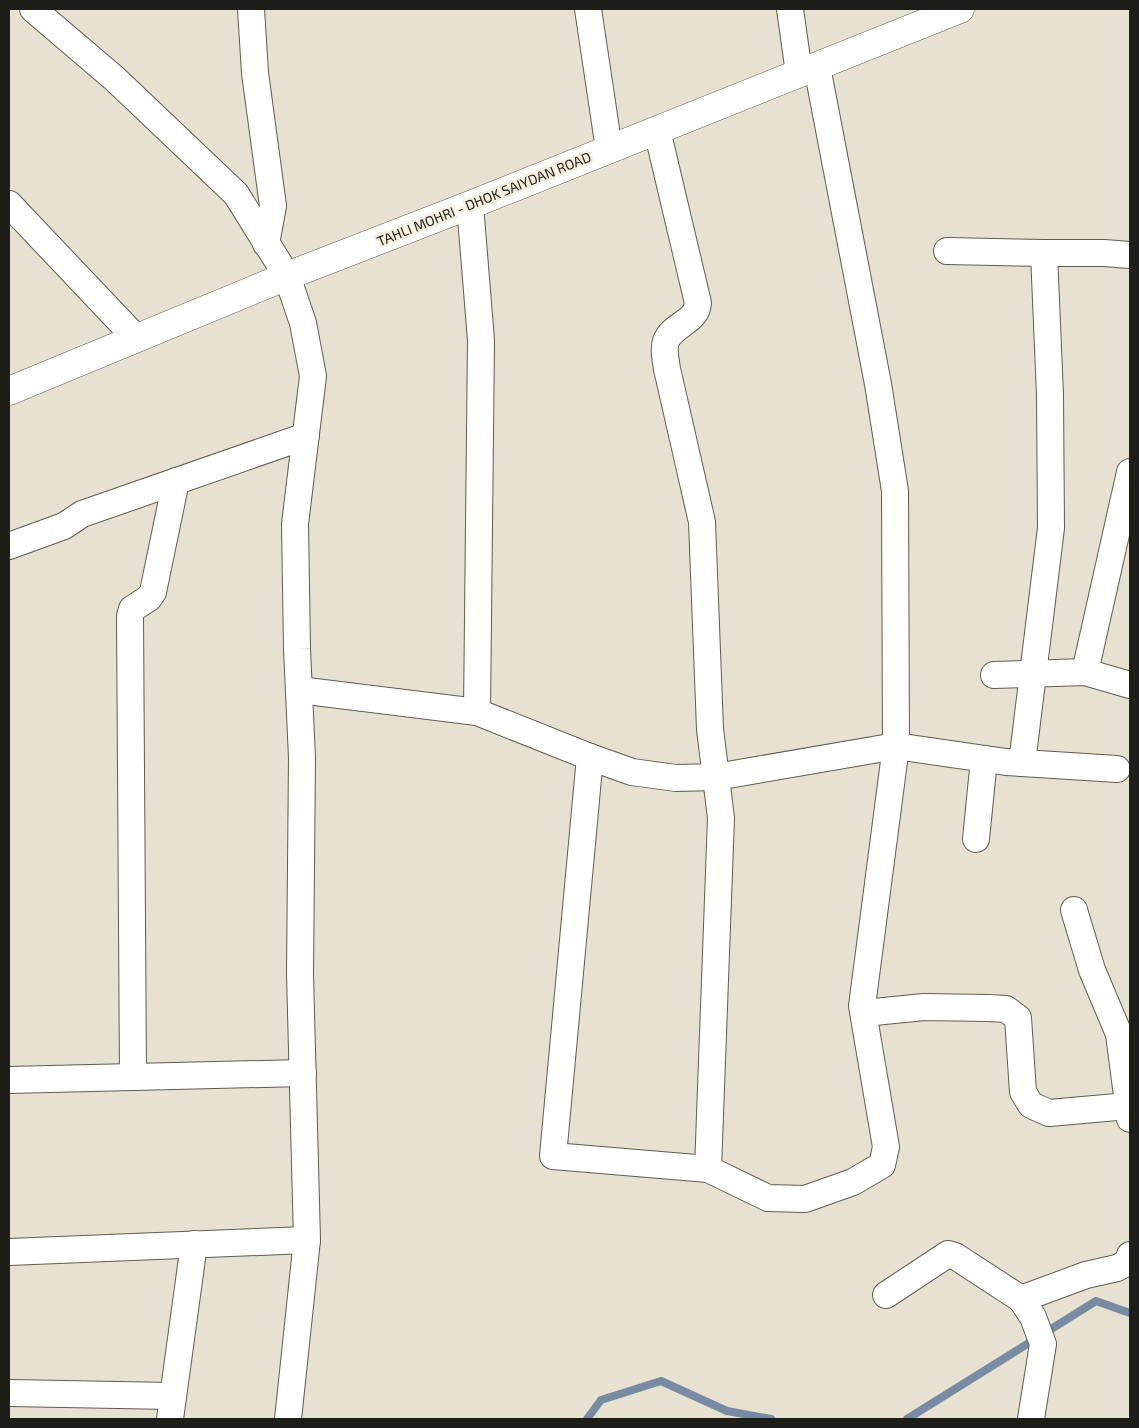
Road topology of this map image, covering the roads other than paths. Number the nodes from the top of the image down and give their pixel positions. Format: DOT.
graph roads {
  1 [pos="34,9"];
  2 [pos="251,9"];
  3 [pos="588,9"];
  4 [pos="790,9"];
  5 [pos="957,9"];
  6 [pos="808,70"];
  7 [pos="657,130"];
  8 [pos="609,149"];
  9 [pos="9,204"];
  10 [pos="470,205"];
  11 [pos="266,244"];
  12 [pos="947,251"];
  13 [pos="1044,253"];
  14 [pos="1130,256"];
  15 [pos="286,276"];
  16 [pos="136,338"];
  17 [pos="9,391"];
  18 [pos="306,436"];
  19 [pos="1130,472"];
  20 [pos="176,481"];
  21 [pos="9,546"];
  22 [pos="1085,672"];
  23 [pos="1032,673"];
  24 [pos="994,675"];
  25 [pos="1130,684"];
  26 [pos="299,690"];
  27 [pos="477,712"];
  28 [pos="896,746"];
  29 [pos="590,757"];
  30 [pos="984,759"];
  31 [pos="1022,763"];
  32 [pos="1117,769"];
  33 [pos="716,777"];
  34 [pos="976,840"];
  35 [pos="1074,910"];
  36 [pos="864,1014"];
  37 [pos="302,1073"];
  38 [pos="133,1077"];
  39 [pos="9,1080"];
  40 [pos="1129,1113"];
  41 [pos="708,1169"];
  42 [pos="307,1240"];
  43 [pos="194,1244"];
  44 [pos="9,1252"];
  45 [pos="1130,1260"];
  46 [pos="886,1295"];
  47 [pos="1027,1308"];
  48 [pos="9,1393"];
  49 [pos="171,1408"];
  50 [pos="288,1419"];
  51 [pos="1031,1419"];
  1 -- 11 [label="street"];
  2 -- 11 [label="street"];
  3 -- 8 [label="street"];
  4 -- 6 [label="street"];
  5 -- 6 [label="street, TAHLI MOHRI - DHOK SAIYDAN ROAD"];
  6 -- 7 [label="street, TAHLI MOHRI - DHOK SAIYDAN ROAD"];
  6 -- 28 [label="street"];
  7 -- 8 [label="street, TAHLI MOHRI - DHOK SAIYDAN ROAD"];
  7 -- 33 [label="street"];
  8 -- 10 [label="street, TAHLI MOHRI - DHOK SAIYDAN ROAD"];
  9 -- 16 [label="street"];
  10 -- 15 [label="street, TAHLI MOHRI - DHOK SAIYDAN ROAD"];
  10 -- 27 [label="street"];
  11 -- 15 [label="street"];
  12 -- 13 [label="street"];
  13 -- 14 [label="street"];
  13 -- 23 [label="street"];
  15 -- 16 [label="street, TAHLI MOHRI - DHOK SAIYDAN ROAD"];
  15 -- 18 [label="street"];
  16 -- 17 [label="street, TAHLI MOHRI - DHOK SAIYDAN ROAD"];
  18 -- 20 [label="street"];
  18 -- 26 [label="street"];
  19 -- 22 [label="street"];
  20 -- 21 [label="street"];
  20 -- 38 [label="street"];
  22 -- 23 [label="street"];
  22 -- 25 [label="street"];
  23 -- 24 [label="street"];
  23 -- 31 [label="street"];
  26 -- 27 [label="street"];
  26 -- 37 [label="street"];
  27 -- 29 [label="street"];
  28 -- 30 [label="street"];
  28 -- 33 [label="street"];
  28 -- 36 [label="street"];
  29 -- 33 [label="street"];
  29 -- 41 [label="street"];
  30 -- 31 [label="street"];
  30 -- 34 [label="street"];
  31 -- 32 [label="street"];
  33 -- 41 [label="street"];
  35 -- 40 [label="street"];
  36 -- 40 [label="street"];
  36 -- 41 [label="street"];
  37 -- 38 [label="street"];
  37 -- 42 [label="street"];
  38 -- 39 [label="street"];
  42 -- 43 [label="street"];
  42 -- 50 [label="street"];
  43 -- 44 [label="street"];
  43 -- 49 [label="street"];
  45 -- 47 [label="street"];
  46 -- 47 [label="street"];
  47 -- 51 [label="street"];
  48 -- 49 [label="street"];
}
